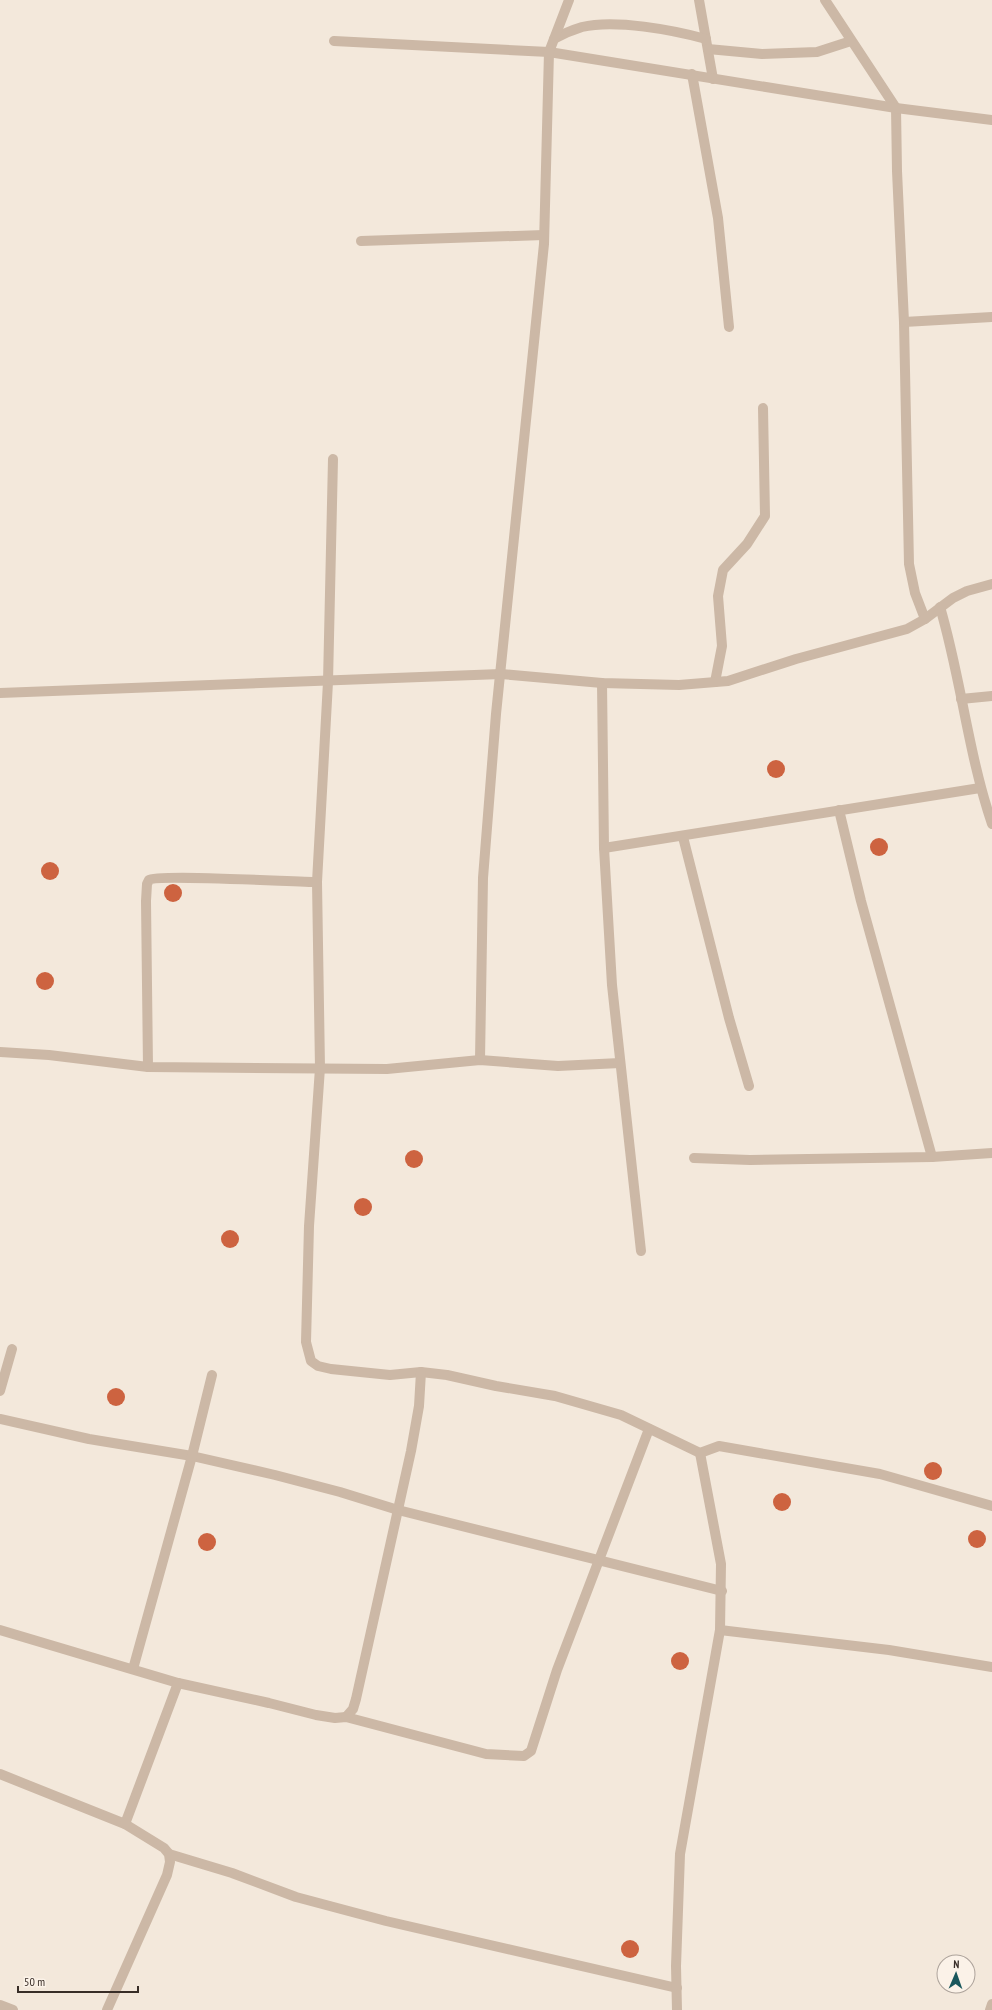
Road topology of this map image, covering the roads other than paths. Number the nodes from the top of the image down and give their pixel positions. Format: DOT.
graph roads {
  1 [pos="569,0"];
  2 [pos="699,0"];
  3 [pos="825,0"];
  4 [pos="554,39"];
  5 [pos="334,41"];
  6 [pos="850,41"];
  7 [pos="707,44"];
  8 [pos="549,52"];
  9 [pos="692,74"];
  10 [pos="713,78"];
  11 [pos="896,108"];
  12 [pos="992,120"];
  13 [pos="544,235"];
  14 [pos="361,241"];
  15 [pos="992,317"];
  16 [pos="904,322"];
  17 [pos="729,327"];
  18 [pos="763,408"];
  19 [pos="332,459"];
  20 [pos="992,584"];
  21 [pos="940,607"];
  22 [pos="925,618"];
  23 [pos="501,674"];
  24 [pos="328,682"];
  25 [pos="715,682"];
  26 [pos="602,683"];
  27 [pos="0,693"];
  28 [pos="992,696"];
  29 [pos="961,699"];
  30 [pos="980,788"];
  31 [pos="839,810"];
  32 [pos="992,824"];
  33 [pos="683,837"];
  34 [pos="604,848"];
  35 [pos="317,882"];
  36 [pos="0,1052"];
  37 [pos="480,1060"];
  38 [pos="620,1063"];
  39 [pos="148,1067"];
  40 [pos="320,1068"];
  41 [pos="749,1086"];
  42 [pos="992,1154"];
  43 [pos="932,1157"];
  44 [pos="694,1158"];
  45 [pos="641,1251"];
  46 [pos="12,1349"];
  47 [pos="421,1372"];
  48 [pos="212,1375"];
  49 [pos="0,1391"];
  50 [pos="0,1419"];
  51 [pos="648,1429"];
  52 [pos="700,1453"];
  53 [pos="192,1456"];
  54 [pos="992,1506"];
  55 [pos="398,1510"];
  56 [pos="600,1561"];
  57 [pos="722,1591"];
  58 [pos="0,1630"];
  59 [pos="720,1630"];
  60 [pos="992,1667"];
  61 [pos="133,1669"];
  62 [pos="178,1683"];
  63 [pos="346,1717"];
  64 [pos="0,1774"];
  65 [pos="125,1824"];
  66 [pos="169,1854"];
  67 [pos="677,1988"];
  68 [pos="992,2004"];
  69 [pos="0,2005"];
  70 [pos="13,2010"];
  71 [pos="107,2010"];
  72 [pos="677,2010"];
  73 [pos="990,2010"];
  1 -- 4 [label="street"];
  2 -- 7 [label="street"];
  3 -- 6 [label="street"];
  4 -- 7 [label="street"];
  4 -- 8 [label="street"];
  5 -- 8 [label="street"];
  6 -- 7 [label="street"];
  6 -- 11 [label="street"];
  7 -- 10 [label="street"];
  8 -- 9 [label="street"];
  8 -- 13 [label="street"];
  9 -- 10 [label="street"];
  9 -- 17 [label="street"];
  10 -- 11 [label="street"];
  11 -- 12 [label="street"];
  11 -- 16 [label="street"];
  13 -- 14 [label="street"];
  13 -- 23 [label="street"];
  15 -- 16 [label="street"];
  16 -- 22 [label="street"];
  18 -- 25 [label="street"];
  19 -- 24 [label="street"];
  20 -- 21 [label="street"];
  21 -- 22 [label="street"];
  21 -- 29 [label="street"];
  22 -- 25 [label="street"];
  23 -- 24 [label="street"];
  23 -- 26 [label="street"];
  23 -- 37 [label="street"];
  24 -- 27 [label="street"];
  24 -- 35 [label="street"];
  25 -- 26 [label="street"];
  26 -- 34 [label="street"];
  28 -- 29 [label="street"];
  29 -- 30 [label="street"];
  30 -- 31 [label="street"];
  30 -- 32 [label="street"];
  31 -- 33 [label="street"];
  31 -- 43 [label="street"];
  33 -- 34 [label="street"];
  33 -- 41 [label="street"];
  34 -- 38 [label="street"];
  35 -- 39 [label="street"];
  35 -- 40 [label="street"];
  36 -- 39 [label="street"];
  37 -- 38 [label="street"];
  37 -- 40 [label="street"];
  38 -- 45 [label="street"];
  39 -- 40 [label="street"];
  40 -- 47 [label="street"];
  42 -- 43 [label="street"];
  43 -- 44 [label="street"];
  46 -- 49 [label="street"];
  47 -- 51 [label="street"];
  47 -- 55 [label="street"];
  48 -- 53 [label="street"];
  50 -- 53 [label="street"];
  51 -- 52 [label="street"];
  51 -- 56 [label="street"];
  52 -- 54 [label="street"];
  52 -- 57 [label="street"];
  53 -- 55 [label="street"];
  53 -- 61 [label="street"];
  55 -- 56 [label="street"];
  55 -- 63 [label="street"];
  56 -- 57 [label="street"];
  56 -- 63 [label="street"];
  57 -- 59 [label="street"];
  58 -- 61 [label="street"];
  59 -- 60 [label="street"];
  59 -- 67 [label="street"];
  61 -- 62 [label="street"];
  62 -- 63 [label="street"];
  62 -- 65 [label="street"];
  64 -- 65 [label="street"];
  65 -- 66 [label="street"];
  66 -- 67 [label="street"];
  66 -- 71 [label="street"];
  67 -- 72 [label="street"];
  68 -- 73 [label="street"];
  69 -- 70 [label="street"];
}
